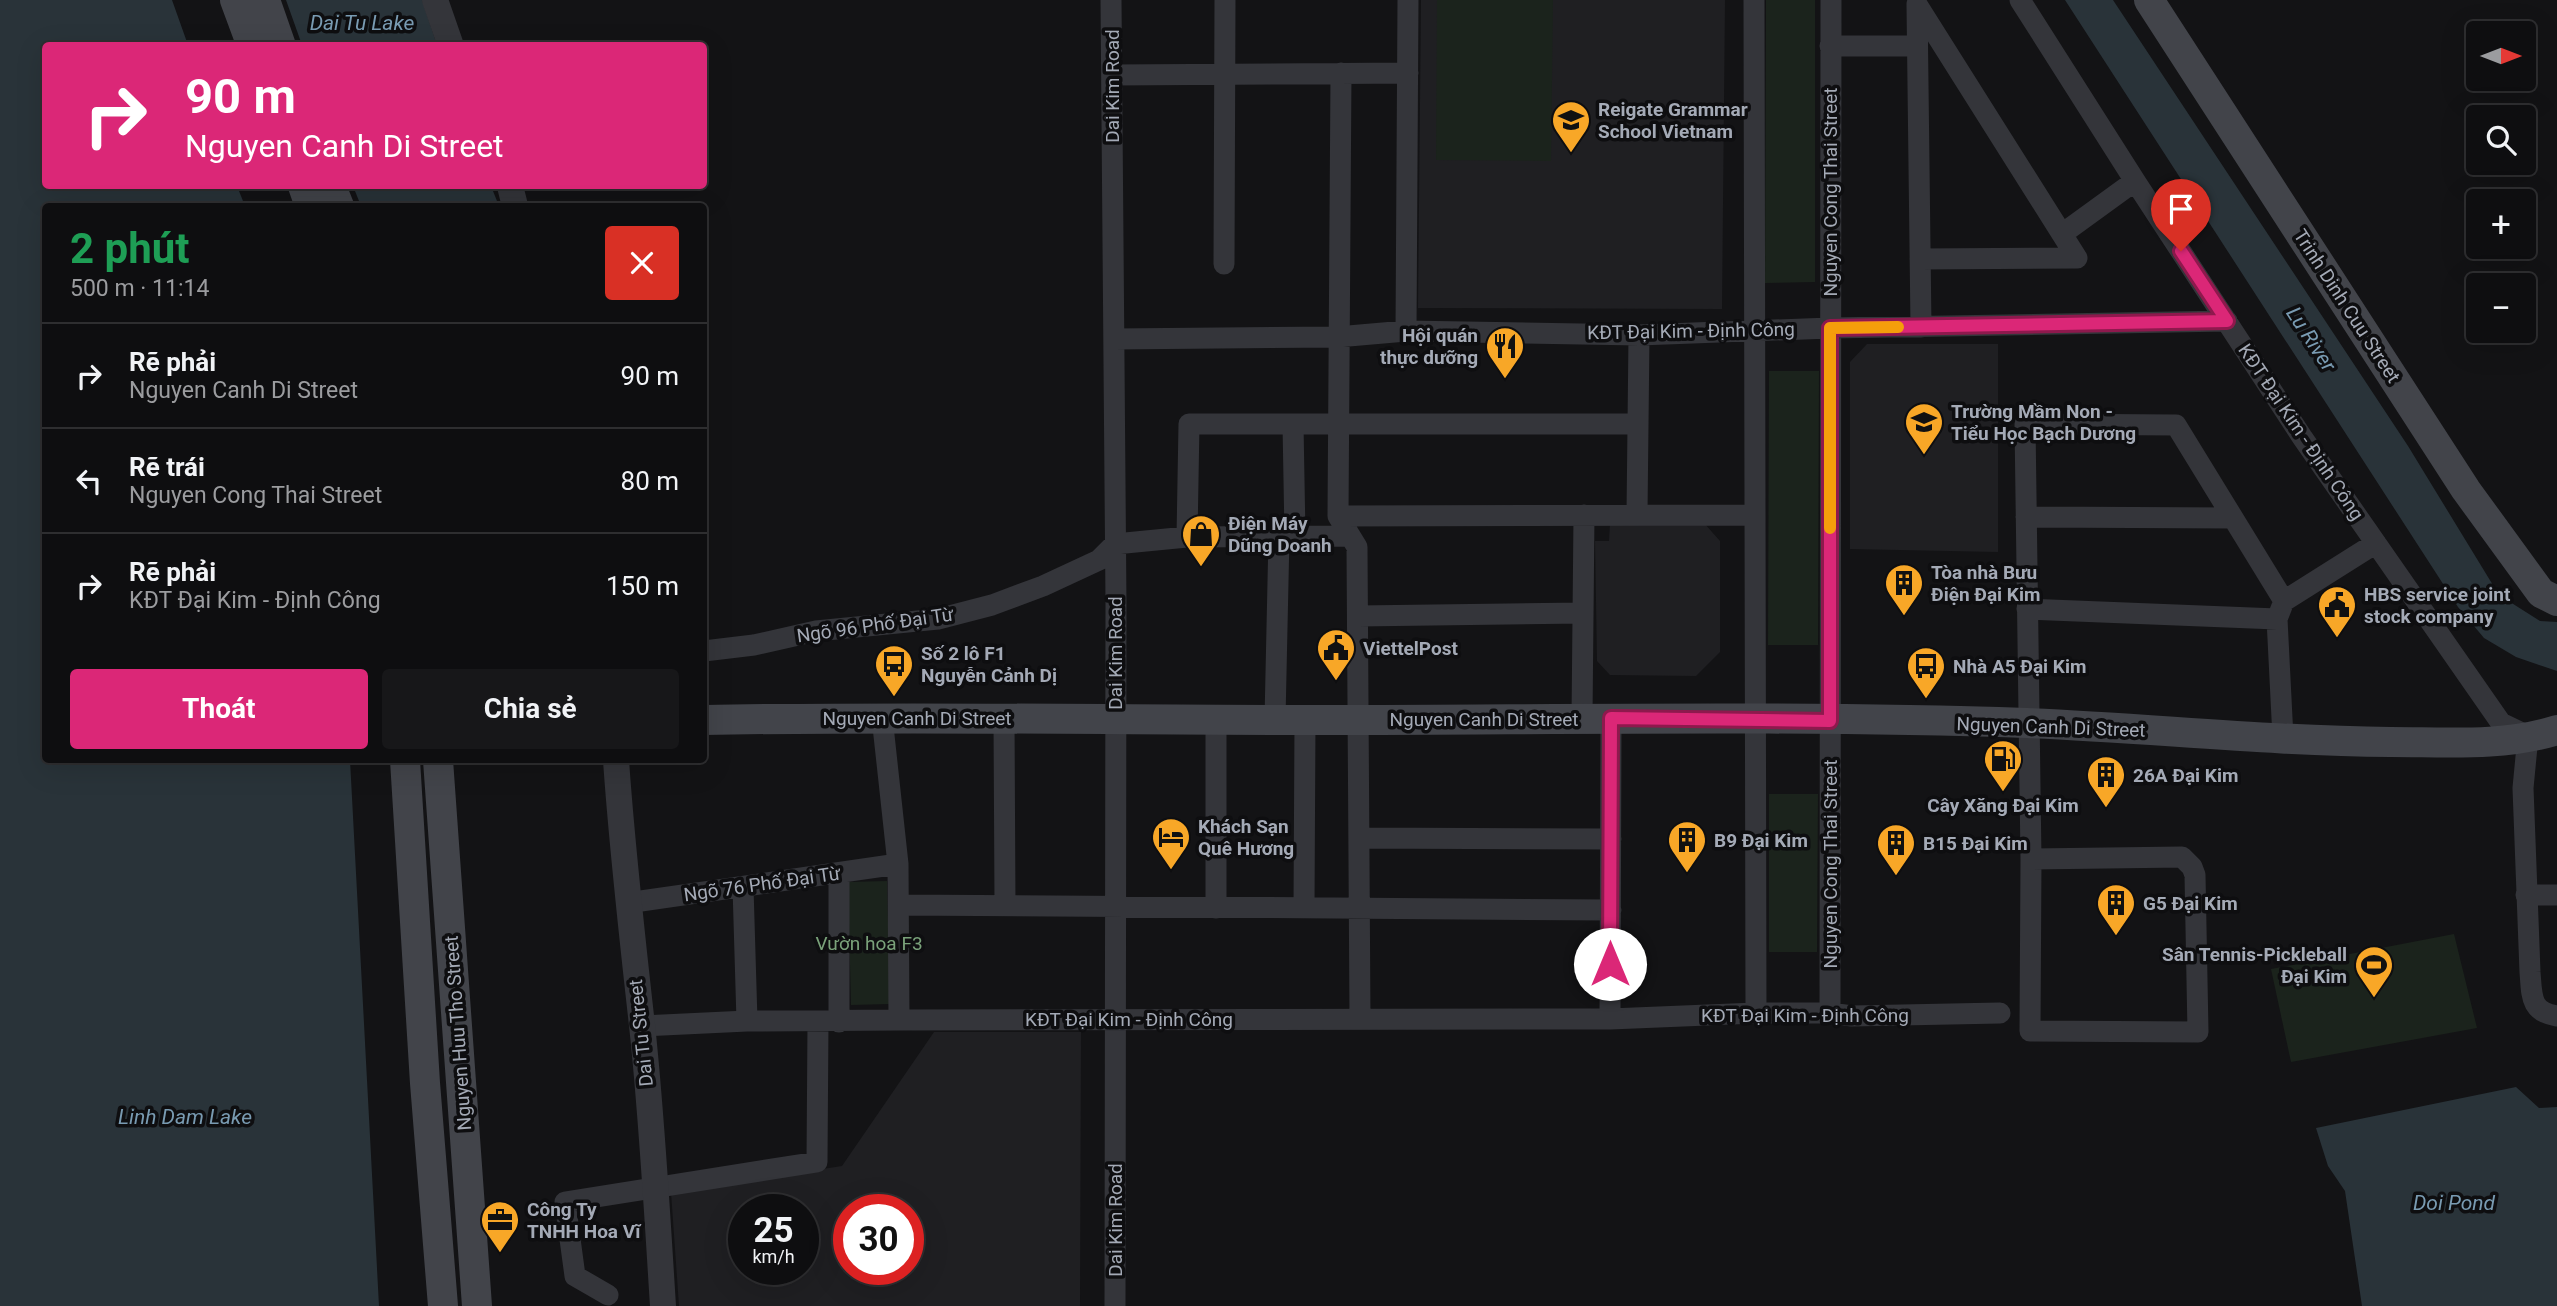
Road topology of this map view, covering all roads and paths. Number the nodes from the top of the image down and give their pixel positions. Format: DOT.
graph roads {
  1 [pos="235,0"];
  2 [pos="265,0"];
  3 [pos="435,0"];
  4 [pos="1111,0"];
  5 [pos="1225,0"];
  6 [pos="1408,0"];
  7 [pos="1754,0"];
  8 [pos="1831,0"];
  9 [pos="2020,0"];
  10 [pos="2149,0"];
  11 [pos="251,42"];
  12 [pos="280,42"];
  13 [pos="450,42"];
  14 [pos="1830,46"];
  15 [pos="1917,47"];
  16 [pos="1341,73"];
  17 [pos="1408,73"];
  18 [pos="1225,74"];
  19 [pos="1112,75"];
  20 [pos="2135,181"];
  21 [pos="2062,234"];
  22 [pos="1920,259"];
  23 [pos="1224,264"];
  24 [pos="2227,321"];
  25 [pos="1921,327"];
  26 [pos="1830,328"];
  27 [pos="1753,330"];
  28 [pos="1406,331"];
  29 [pos="1639,335"];
  30 [pos="1337,337"];
  31 [pos="1114,340"];
  32 [pos="1638,424"];
  33 [pos="1293,425"];
  34 [pos="1337,425"];
  35 [pos="1584,515"];
  36 [pos="1637,515"];
  37 [pos="1754,515"];
  38 [pos="1338,516"];
  39 [pos="2026,517"];
  40 [pos="2233,518"];
  41 [pos="1287,536"];
  42 [pos="1350,536"];
  43 [pos="1187,537"];
  44 [pos="2376,543"];
  45 [pos="1115,544"];
  46 [pos="2557,601"];
  47 [pos="2027,609"];
  48 [pos="2281,610"];
  49 [pos="1582,613"];
  50 [pos="1357,616"];
  51 [pos="707,651"];
  52 [pos="882,717"];
  53 [pos="1004,718"];
  54 [pos="1115,718"];
  55 [pos="1596,718"];
  56 [pos="1216,719"];
  57 [pos="1275,719"];
  58 [pos="707,720"];
  59 [pos="1306,720"];
  60 [pos="1358,720"];
  61 [pos="1754,720"];
  62 [pos="1830,721"];
  63 [pos="2029,723"];
  64 [pos="2557,730"];
  65 [pos="2528,736"];
  66 [pos="2283,738"];
  67 [pos="405,763"];
  68 [pos="438,763"];
  69 [pos="616,763"];
  70 [pos="1359,838"];
  71 [pos="1611,839"];
  72 [pos="2031,859"];
  73 [pos="898,864"];
  74 [pos="839,874"];
  75 [pos="743,887"];
  76 [pos="2526,895"];
  77 [pos="2557,895"];
  78 [pos="627,904"];
  79 [pos="899,905"];
  80 [pos="1005,905"];
  81 [pos="1115,906"];
  82 [pos="1216,908"];
  83 [pos="1304,908"];
  84 [pos="1359,908"];
  85 [pos="1611,910"];
  86 [pos="1756,1013"];
  87 [pos="1830,1013"];
  88 [pos="2000,1013"];
  89 [pos="2557,1016"];
  90 [pos="1114,1018"];
  91 [pos="1360,1018"];
  92 [pos="1610,1019"];
  93 [pos="899,1020"];
  94 [pos="747,1021"];
  95 [pos="829,1022"];
  96 [pos="642,1026"];
  97 [pos="656,1186"];
  98 [pos="608,1295"];
  99 [pos="443,1306"];
  100 [pos="477,1306"];
  101 [pos="663,1306"];
  102 [pos="1115,1306"];
  1 -- 11 [label="main road"];
  2 -- 12 [label="main road"];
  3 -- 13 [label="street"];
  4 -- 19 [label="street, Dai Kim Road"];
  5 -- 18 [label="street"];
  6 -- 17 [label="street"];
  7 -- 27 [label="street"];
  8 -- 14 [label="street, Nguyen Cong Thai Street"];
  9 -- 20 [label="street, KĐT Đại Kim - Định Công"];
  10 -- 46 [label="main road, Trinh Dinh Cuu Street"];
  14 -- 15 [label="street"];
  14 -- 26 [label="street, Nguyen Cong Thai Street"];
  15 -- 21 [label="street"];
  15 -- 22 [label="street"];
  16 -- 17 [label="street"];
  16 -- 18 [label="street"];
  16 -- 30 [label="street"];
  17 -- 28 [label="street"];
  18 -- 19 [label="street"];
  18 -- 23 [label="street"];
  19 -- 31 [label="street, Dai Kim Road"];
  20 -- 21 [label="street"];
  20 -- 24 [label="street, KĐT Đại Kim - Định Công"];
  21 -- 22 [label="street"];
  22 -- 25 [label="street"];
  24 -- 25 [label="street, KĐT Đại Kim - Định Công"];
  24 -- 44 [label="street, KĐT Đại Kim - Định Công"];
  25 -- 26 [label="street, KĐT Đại Kim - Định Công"];
  26 -- 27 [label="street, KĐT Đại Kim - Định Công"];
  26 -- 62 [label="street, Nguyen Cong Thai Street"];
  27 -- 29 [label="street, KĐT Đại Kim - Định Công"];
  27 -- 37 [label="street"];
  28 -- 29 [label="street, KĐT Đại Kim - Định Công"];
  28 -- 30 [label="street, KĐT Đại Kim - Định Công"];
  29 -- 32 [label="street"];
  30 -- 31 [label="street, KĐT Đại Kim - Định Công"];
  30 -- 34 [label="street"];
  31 -- 45 [label="street, Dai Kim Road"];
  32 -- 34 [label="street"];
  32 -- 36 [label="street"];
  33 -- 34 [label="street"];
  33 -- 41 [label="street"];
  33 -- 43 [label="street"];
  34 -- 38 [label="street"];
  35 -- 36 [label="street"];
  35 -- 38 [label="street"];
  35 -- 49 [label="street"];
  36 -- 37 [label="street"];
  37 -- 61 [label="street"];
  38 -- 42 [label="street"];
  39 -- 40 [label="street"];
  39 -- 40 [label="street"];
  39 -- 47 [label="street"];
  40 -- 48 [label="street"];
  41 -- 42 [label="street"];
  41 -- 43 [label="street"];
  41 -- 57 [label="street"];
  42 -- 50 [label="street"];
  43 -- 45 [label="street"];
  44 -- 48 [label="street"];
  44 -- 65 [label="street, KĐT Đại Kim - Định Công"];
  45 -- 51 [label="street, Ngõ 96 Phố Đại Từ"];
  45 -- 54 [label="street, Dai Kim Road"];
  47 -- 48 [label="street"];
  47 -- 63 [label="street"];
  48 -- 66 [label="street"];
  49 -- 50 [label="street"];
  49 -- 55 [label="street"];
  50 -- 60 [label="street"];
  52 -- 53 [label="main road, Nguyen Canh Di Street"];
  52 -- 58 [label="main road, Nguyen Canh Di Street"];
  52 -- 73 [label="street"];
  53 -- 54 [label="main road, Nguyen Canh Di Street"];
  53 -- 80 [label="street"];
  54 -- 56 [label="main road, Nguyen Canh Di Street"];
  54 -- 81 [label="street, Dai Kim Road"];
  55 -- 60 [label="main road, Nguyen Canh Di Street"];
  55 -- 61 [label="main road, Nguyen Canh Di Street"];
  55 -- 71 [label="street"];
  56 -- 57 [label="main road, Nguyen Canh Di Street"];
  56 -- 82 [label="street"];
  57 -- 59 [label="main road, Nguyen Canh Di Street"];
  59 -- 60 [label="main road, Nguyen Canh Di Street"];
  59 -- 83 [label="street"];
  60 -- 70 [label="street"];
  61 -- 62 [label="main road, Nguyen Canh Di Street"];
  61 -- 86 [label="street"];
  62 -- 63 [label="main road, Nguyen Canh Di Street"];
  62 -- 87 [label="street, Nguyen Cong Thai Street"];
  63 -- 66 [label="main road, Nguyen Canh Di Street"];
  63 -- 72 [label="street"];
  64 -- 65 [label="main road, Nguyen Canh Di Street"];
  65 -- 66 [label="main road, Nguyen Canh Di Street"];
  65 -- 76 [label="street"];
  67 -- 99 [label="main road, Nguyen Huu Tho Street"];
  68 -- 100 [label="main road, Nguyen Huu Tho Street"];
  69 -- 78 [label="street, Dai Tu Street"];
  70 -- 71 [label="street"];
  70 -- 84 [label="street"];
  71 -- 85 [label="street"];
  72 -- 72 [label="street"];
  73 -- 74 [label="street, Ngõ 76 Phố Đại Từ"];
  73 -- 79 [label="street"];
  74 -- 75 [label="street, Ngõ 76 Phố Đại Từ"];
  74 -- 95 [label="street"];
  75 -- 78 [label="street, Ngõ 76 Phố Đại Từ"];
  75 -- 94 [label="street"];
  76 -- 77 [label="street"];
  76 -- 89 [label="street"];
  78 -- 96 [label="street, Dai Tu Street"];
  79 -- 80 [label="street"];
  79 -- 93 [label="street"];
  80 -- 81 [label="street"];
  81 -- 82 [label="street"];
  81 -- 90 [label="street, Dai Kim Road"];
  82 -- 83 [label="street"];
  83 -- 84 [label="street"];
  84 -- 85 [label="street"];
  84 -- 91 [label="street"];
  85 -- 92 [label="street"];
  86 -- 87 [label="street, KĐT Đại Kim - Định Công"];
  86 -- 92 [label="street, KĐT Đại Kim - Định Công"];
  87 -- 88 [label="street, KĐT Đại Kim - Định Công"];
  90 -- 91 [label="street, KĐT Đại Kim - Định Công"];
  90 -- 93 [label="street, KĐT Đại Kim - Định Công"];
  90 -- 102 [label="street, Dai Kim Road"];
  91 -- 92 [label="street, KĐT Đại Kim - Định Công"];
  93 -- 95 [label="street, KĐT Đại Kim - Định Công"];
  94 -- 95 [label="street, KĐT Đại Kim - Định Công"];
  94 -- 96 [label="street, KĐT Đại Kim - Định Công"];
  95 -- 97 [label="street"];
  96 -- 97 [label="street, Dai Tu Street"];
  97 -- 98 [label="street"];
  97 -- 101 [label="street, Dai Tu Street"];
}
